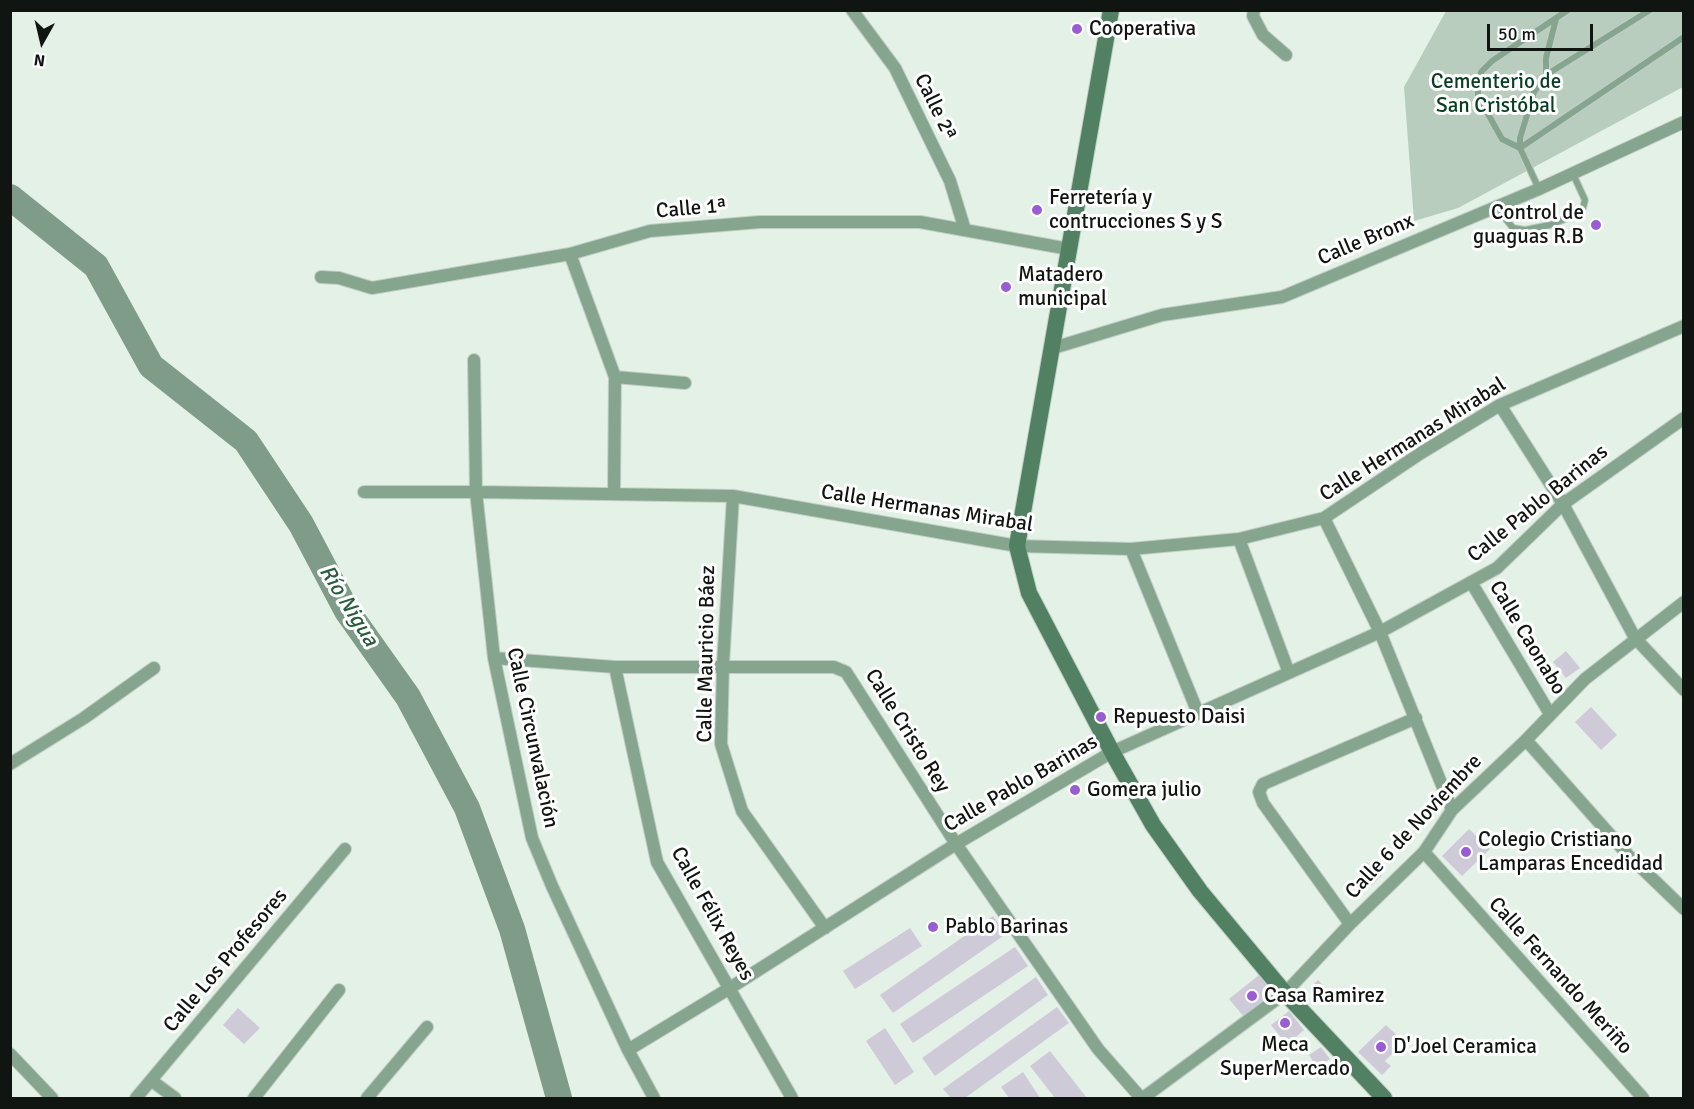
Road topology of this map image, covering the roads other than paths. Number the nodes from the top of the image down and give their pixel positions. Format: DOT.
graph roads {
  1 [pos="852,10"];
  2 [pos="1111,10"];
  3 [pos="1254,10"];
  4 [pos="1568,10"];
  5 [pos="1650,10"];
  6 [pos="1556,19"];
  7 [pos="1683,37"];
  8 [pos="1286,55"];
  9 [pos="1546,75"];
  10 [pos="1683,122"];
  11 [pos="1520,148"];
  12 [pos="1572,173"];
  13 [pos="1539,189"];
  14 [pos="1496,207"];
  15 [pos="965,231"];
  16 [pos="1069,249"];
  17 [pos="570,254"];
  18 [pos="321,277"];
  19 [pos="1683,326"];
  20 [pos="1050,349"];
  21 [pos="474,360"];
  22 [pos="615,377"];
  23 [pos="685,383"];
  24 [pos="1500,405"];
  25 [pos="1683,418"];
  26 [pos="364,492"];
  27 [pos="476,492"];
  28 [pos="614,494"];
  29 [pos="733,496"];
  30 [pos="1563,504"];
  31 [pos="1324,518"];
  32 [pos="1239,539"];
  33 [pos="1017,546"];
  34 [pos="1131,549"];
  35 [pos="1471,582"];
  36 [pos="1683,602"];
  37 [pos="1380,632"];
  38 [pos="1635,638"];
  39 [pos="494,658"];
  40 [pos="723,665"];
  41 [pos="615,667"];
  42 [pos="154,669"];
  43 [pos="1289,673"];
  44 [pos="1683,690"];
  45 [pos="1198,714"];
  46 [pos="1550,714"];
  47 [pos="1416,718"];
  48 [pos="1526,740"];
  49 [pos="1112,752"];
  50 [pos="10,764"];
  51 [pos="1452,810"];
  52 [pos="956,844"];
  53 [pos="345,849"];
  54 [pos="1424,852"];
  55 [pos="1683,909"];
  56 [pos="1350,924"];
  57 [pos="825,928"];
  58 [pos="730,988"];
  59 [pos="339,990"];
  60 [pos="1286,993"];
  61 [pos="427,1027"];
  62 [pos="628,1050"];
  63 [pos="10,1054"];
  64 [pos="152,1081"];
  65 [pos="52,1098"];
  66 [pos="136,1098"];
  67 [pos="175,1098"];
  68 [pos="254,1098"];
  69 [pos="367,1098"];
  70 [pos="654,1098"];
  71 [pos="792,1098"];
  72 [pos="1142,1098"];
  73 [pos="1384,1098"];
  74 [pos="1643,1098"];
  1 -- 15 [label="street, Calle 2ª"];
  2 -- 16 [label="main road"];
  3 -- 8 [label="street"];
  4 -- 6 [label="lane"];
  5 -- 9 [label="lane"];
  6 -- 9 [label="lane"];
  6 -- 11 [label="lane"];
  7 -- 11 [label="lane"];
  9 -- 11 [label="lane"];
  10 -- 12 [label="street, Calle Bronx"];
  11 -- 13 [label="lane"];
  12 -- 13 [label="street, Calle Bronx"];
  12 -- 14 [label="lane"];
  13 -- 14 [label="street, Calle Bronx"];
  14 -- 20 [label="street, Calle Bronx"];
  15 -- 16 [label="street, Calle 1ª"];
  15 -- 17 [label="street, Calle 1ª"];
  16 -- 20 [label="main road"];
  17 -- 18 [label="street, Calle 1ª"];
  17 -- 22 [label="street"];
  19 -- 24 [label="street, Calle Hermanas Mirabal"];
  20 -- 33 [label="main road"];
  21 -- 27 [label="street, Calle Circunvalación"];
  22 -- 23 [label="street"];
  22 -- 28 [label="street"];
  24 -- 30 [label="street"];
  24 -- 31 [label="street, Calle Hermanas Mirabal"];
  25 -- 30 [label="street, Calle Pablo Barinas"];
  26 -- 27 [label="street, Calle Hermanas Mirabal"];
  27 -- 28 [label="street, Calle Hermanas Mirabal"];
  27 -- 39 [label="street, Calle Circunvalación"];
  28 -- 29 [label="street, Calle Hermanas Mirabal"];
  29 -- 33 [label="street, Calle Hermanas Mirabal"];
  29 -- 40 [label="street, Calle Mauricio Báez"];
  30 -- 35 [label="street, Calle Pablo Barinas"];
  30 -- 38 [label="street"];
  31 -- 32 [label="street, Calle Hermanas Mirabal"];
  31 -- 37 [label="street"];
  32 -- 34 [label="street, Calle Hermanas Mirabal"];
  32 -- 43 [label="street"];
  33 -- 34 [label="street, Calle Hermanas Mirabal"];
  33 -- 49 [label="main road"];
  34 -- 45 [label="street"];
  35 -- 37 [label="street, Calle Pablo Barinas"];
  35 -- 46 [label="street, Calle Caonabo"];
  36 -- 38 [label="street, Calle 6 de Noviembre"];
  37 -- 43 [label="street, Calle Pablo Barinas"];
  37 -- 47 [label="street"];
  38 -- 44 [label="street"];
  38 -- 46 [label="street, Calle 6 de Noviembre"];
  39 -- 41 [label="street, Calle Cristo Rey"];
  39 -- 62 [label="street, Calle Circunvalación"];
  40 -- 41 [label="street, Calle Cristo Rey"];
  40 -- 52 [label="street, Calle Cristo Rey"];
  40 -- 57 [label="street, Calle Mauricio Báez"];
  41 -- 58 [label="street, Calle Félix Reyes"];
  42 -- 50 [label="street"];
  43 -- 45 [label="street, Calle Pablo Barinas"];
  45 -- 49 [label="street, Calle Pablo Barinas"];
  46 -- 48 [label="street, Calle 6 de Noviembre"];
  47 -- 51 [label="street"];
  47 -- 56 [label="street"];
  48 -- 51 [label="street, Calle 6 de Noviembre"];
  48 -- 55 [label="street"];
  49 -- 52 [label="street, Calle Pablo Barinas"];
  49 -- 60 [label="main road"];
  51 -- 54 [label="street, Calle 6 de Noviembre"];
  52 -- 57 [label="street, Calle Pablo Barinas"];
  52 -- 72 [label="street, Calle Cristo Rey"];
  53 -- 64 [label="street, Calle Los Profesores"];
  54 -- 56 [label="street, Calle 6 de Noviembre"];
  54 -- 74 [label="street, Calle Fernando Meriño"];
  56 -- 60 [label="street, Calle 6 de Noviembre"];
  57 -- 58 [label="street, Calle Pablo Barinas"];
  58 -- 62 [label="street, Calle Pablo Barinas"];
  58 -- 71 [label="street, Calle Félix Reyes"];
  59 -- 68 [label="street"];
  60 -- 72 [label="street, Calle 6 de Noviembre"];
  60 -- 73 [label="main road"];
  61 -- 69 [label="street"];
  62 -- 70 [label="street, Calle Circunvalación"];
  63 -- 65 [label="street"];
  64 -- 66 [label="street, Calle Los Profesores"];
  64 -- 67 [label="street"];
}
